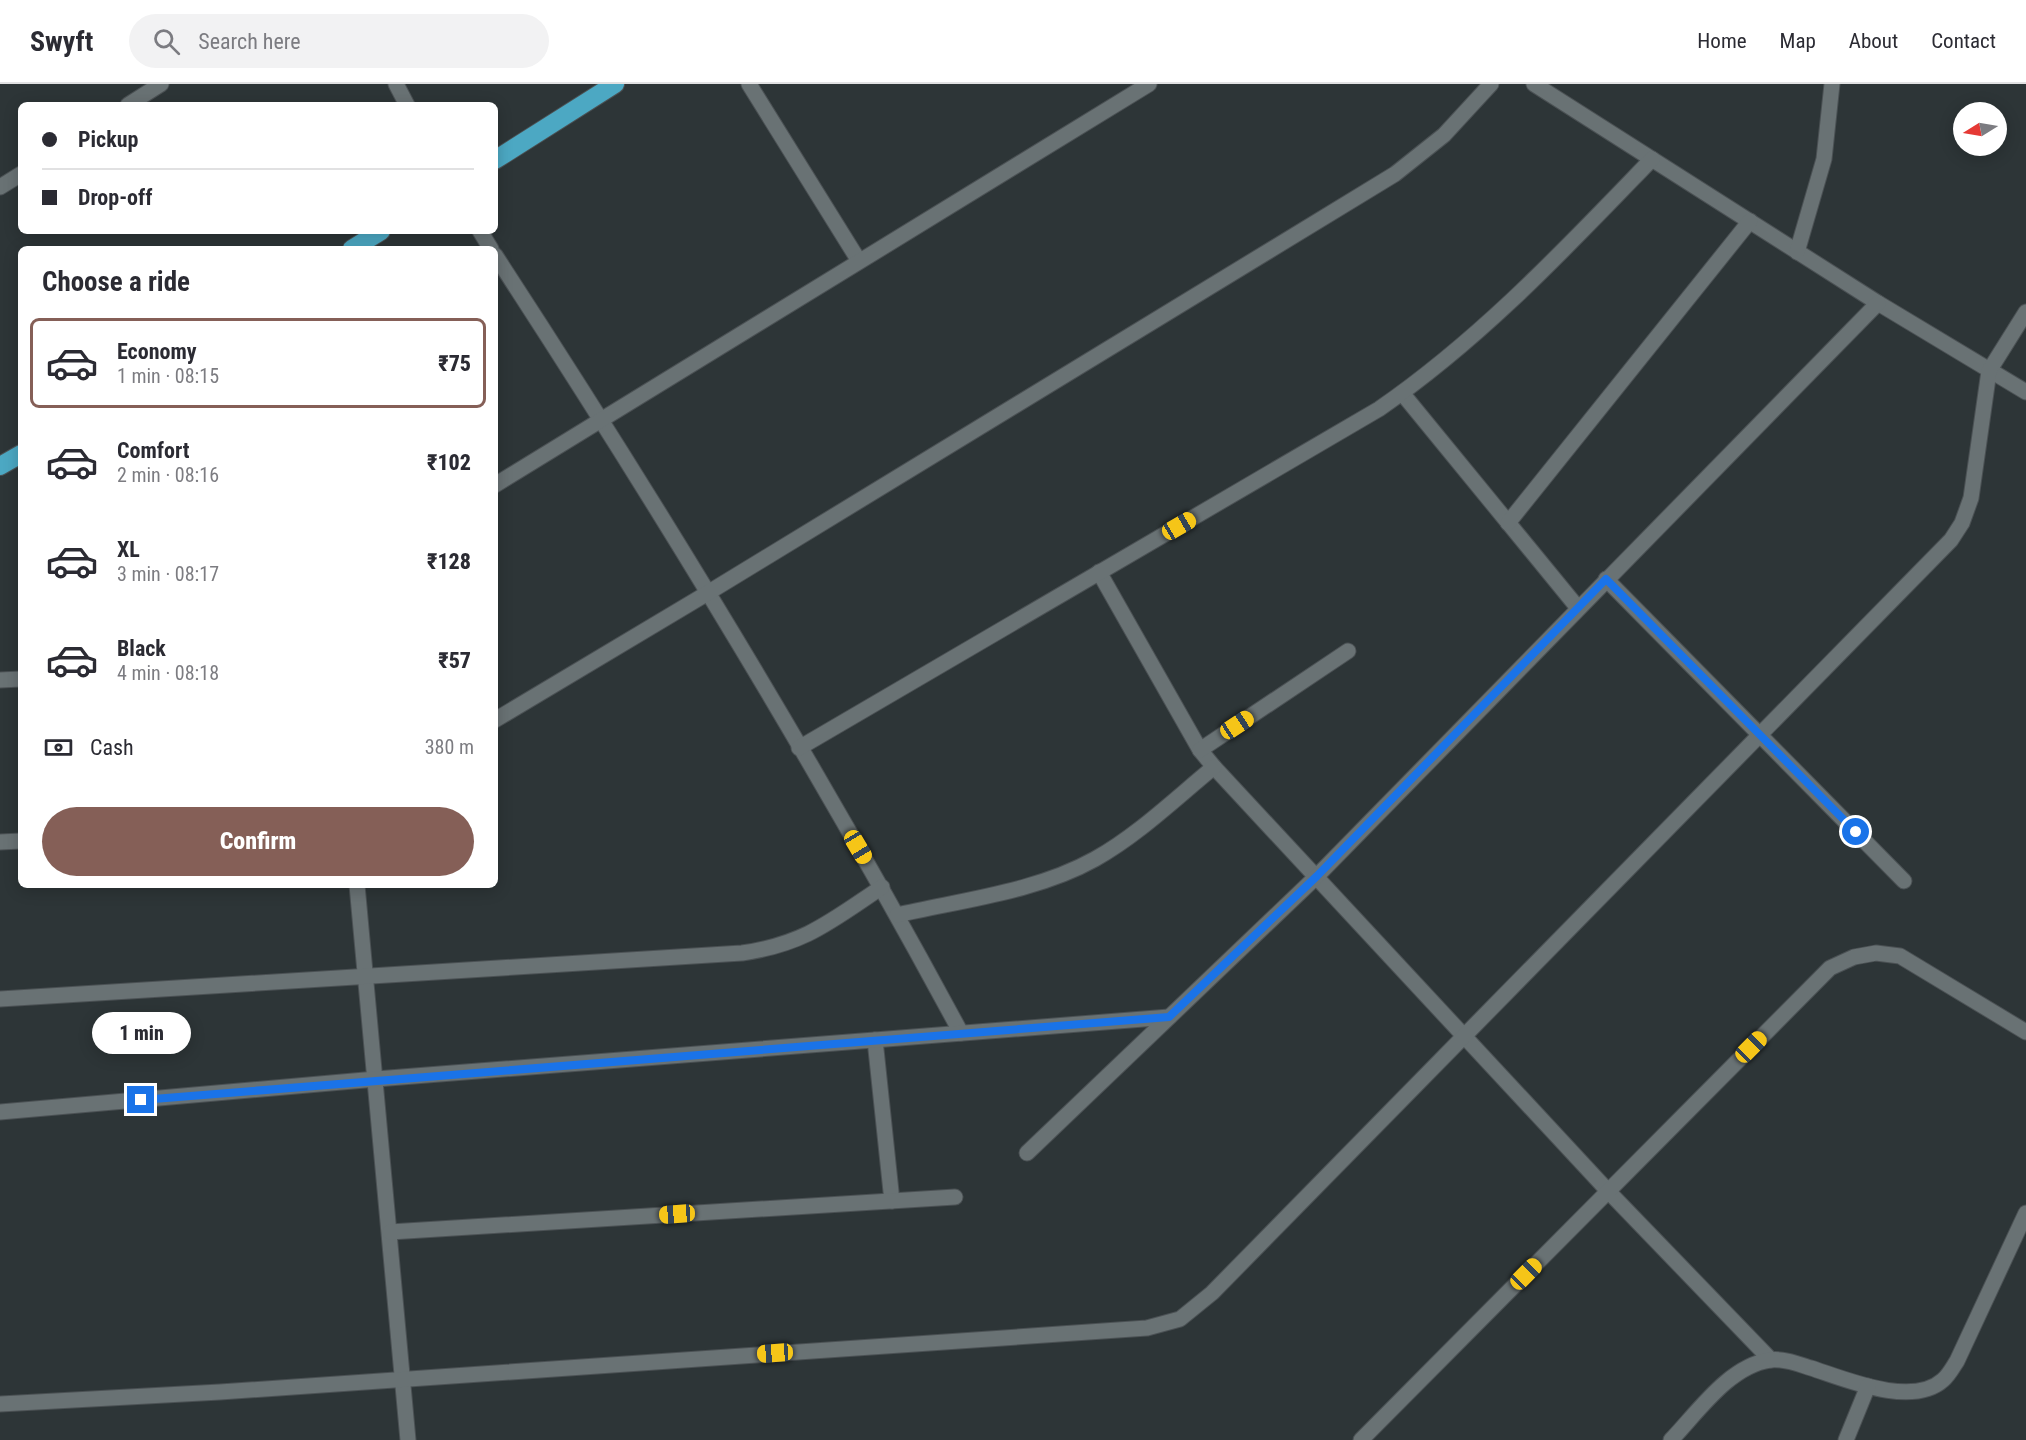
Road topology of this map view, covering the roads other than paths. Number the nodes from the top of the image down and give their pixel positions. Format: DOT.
graph roads {
  1 [pos="161,84"];
  2 [pos="396,84"];
  3 [pos="615,84"];
  4 [pos="748,84"];
  5 [pos="1149,84"];
  6 [pos="1491,84"];
  7 [pos="1534,84"];
  8 [pos="1832,84"];
  9 [pos="133,102"];
  10 [pos="405,102"];
  11 [pos="498,158"];
  12 [pos="1652,159"];
  13 [pos="18,176"];
  14 [pos="0,187"];
  15 [pos="1750,221"];
  16 [pos="376,234"];
  17 [pos="357,246"];
  18 [pos="1797,252"];
  19 [pos="498,260"];
  20 [pos="859,261"];
  21 [pos="1878,303"];
  22 [pos="2026,312"];
  23 [pos="1989,371"];
  24 [pos="2026,392"];
  25 [pos="1402,393"];
  26 [pos="601,418"];
  27 [pos="18,456"];
  28 [pos="0,466"];
  29 [pos="498,483"];
  30 [pos="1508,523"];
  31 [pos="1099,573"];
  32 [pos="1606,579"];
  33 [pos="706,594"];
  34 [pos="1578,608"];
  35 [pos="1348,651"];
  36 [pos="18,679"];
  37 [pos="0,680"];
  38 [pos="498,718"];
  39 [pos="1760,735"];
  40 [pos="799,748"];
  41 [pos="1200,750"];
  42 [pos="1214,767"];
  43 [pos="18,841"];
  44 [pos="0,842"];
  45 [pos="1317,876"];
  46 [pos="1904,880"];
  47 [pos="882,887"];
  48 [pos="357,888"];
  49 [pos="897,915"];
  50 [pos="366,974"];
  51 [pos="0,999"];
  52 [pos="1169,1017"];
  53 [pos="2026,1032"];
  54 [pos="961,1034"];
  55 [pos="1465,1036"];
  56 [pos="875,1040"];
  57 [pos="376,1079"];
  58 [pos="0,1112"];
  59 [pos="1028,1153"];
  60 [pos="1608,1191"];
  61 [pos="955,1197"];
  62 [pos="892,1201"];
  63 [pos="2026,1213"];
  64 [pos="390,1232"];
  65 [pos="1771,1360"];
  66 [pos="404,1379"];
  67 [pos="1868,1386"];
  68 [pos="0,1404"];
  69 [pos="408,1440"];
  70 [pos="1361,1440"];
  71 [pos="1671,1440"];
  72 [pos="1846,1440"];
  1 -- 9 [label="street"];
  2 -- 10 [label="street"];
  3 -- 11 [label="highway"];
  4 -- 20 [label="street"];
  5 -- 20 [label="street"];
  6 -- 33 [label="street"];
  7 -- 12 [label="street"];
  8 -- 18 [label="street"];
  12 -- 15 [label="street"];
  12 -- 25 [label="street"];
  13 -- 14 [label="street"];
  15 -- 18 [label="street"];
  15 -- 30 [label="street"];
  16 -- 17 [label="highway"];
  18 -- 21 [label="street"];
  19 -- 26 [label="street"];
  20 -- 26 [label="street"];
  21 -- 23 [label="street"];
  21 -- 32 [label="street"];
  22 -- 23 [label="street"];
  23 -- 24 [label="street"];
  23 -- 39 [label="street"];
  25 -- 30 [label="street"];
  25 -- 31 [label="street"];
  26 -- 29 [label="street"];
  26 -- 33 [label="street"];
  27 -- 28 [label="highway"];
  30 -- 34 [label="street"];
  31 -- 40 [label="street"];
  31 -- 41 [label="street"];
  32 -- 34 [label="street"];
  32 -- 39 [label="street"];
  33 -- 38 [label="street"];
  33 -- 40 [label="street"];
  34 -- 45 [label="street"];
  35 -- 41 [label="street"];
  36 -- 37 [label="street"];
  39 -- 46 [label="street"];
  39 -- 55 [label="street"];
  40 -- 47 [label="street"];
  41 -- 42 [label="street"];
  42 -- 45 [label="street"];
  42 -- 49 [label="street"];
  43 -- 44 [label="street"];
  45 -- 52 [label="street"];
  45 -- 55 [label="street"];
  47 -- 49 [label="street"];
  47 -- 50 [label="street"];
  48 -- 50 [label="street"];
  49 -- 54 [label="street"];
  50 -- 51 [label="street"];
  50 -- 57 [label="street"];
  52 -- 54 [label="street"];
  52 -- 59 [label="street"];
  53 -- 60 [label="street"];
  54 -- 56 [label="street"];
  55 -- 60 [label="street"];
  55 -- 66 [label="street"];
  56 -- 57 [label="street"];
  56 -- 62 [label="street"];
  57 -- 58 [label="street"];
  57 -- 64 [label="street"];
  60 -- 65 [label="street"];
  60 -- 70 [label="street"];
  61 -- 62 [label="street"];
  62 -- 64 [label="street"];
  63 -- 67 [label="street"];
  64 -- 66 [label="street"];
  65 -- 67 [label="street"];
  65 -- 71 [label="street"];
  66 -- 68 [label="street"];
  66 -- 69 [label="street"];
  67 -- 72 [label="street"];
}
